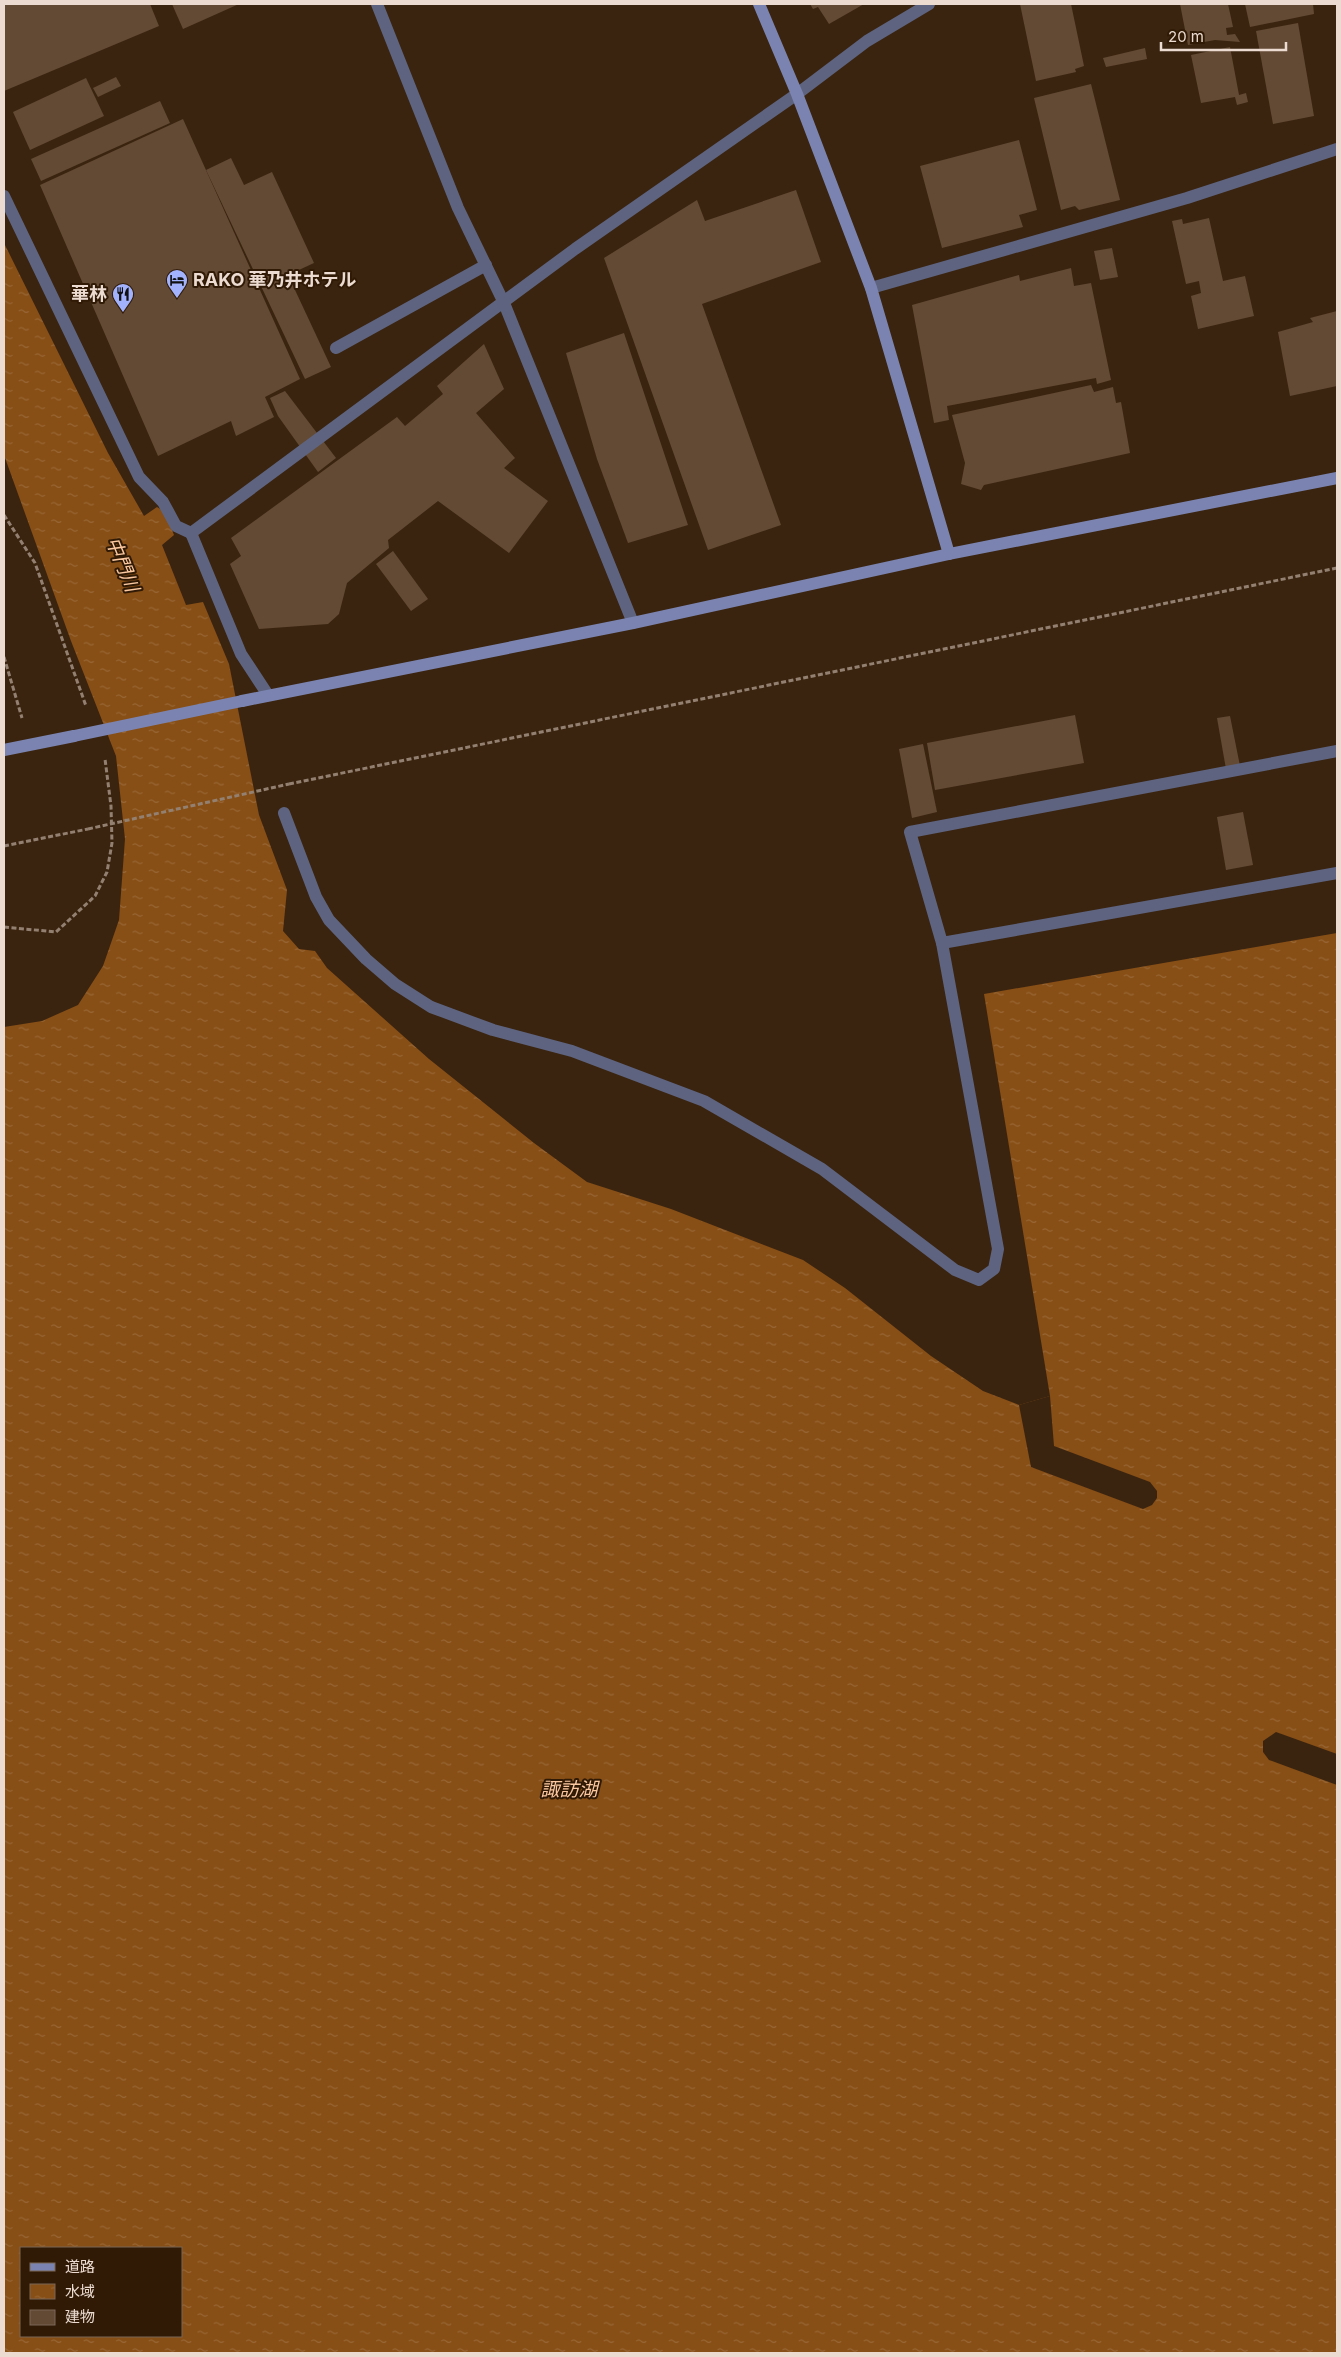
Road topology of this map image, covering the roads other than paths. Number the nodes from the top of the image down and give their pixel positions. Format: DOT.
graph roads {
  1 [pos="377,4"];
  2 [pos="759,4"];
  3 [pos="929,4"];
  4 [pos="797,94"];
  5 [pos="1337,150"];
  6 [pos="4,196"];
  7 [pos="486,265"];
  8 [pos="871,288"];
  9 [pos="504,303"];
  10 [pos="336,348"];
  11 [pos="1337,478"];
  12 [pos="191,533"];
  13 [pos="949,554"];
  14 [pos="633,624"];
  15 [pos="268,694"];
  16 [pos="4,750"];
  17 [pos="1337,751"];
  18 [pos="284,813"];
  19 [pos="1337,873"];
  20 [pos="942,943"];
  1 -- 7 [label="street"];
  2 -- 4 [label="street"];
  3 -- 4 [label="street"];
  4 -- 8 [label="street"];
  4 -- 9 [label="street"];
  5 -- 8 [label="street"];
  6 -- 12 [label="street"];
  7 -- 9 [label="street"];
  7 -- 10 [label="street"];
  8 -- 13 [label="street"];
  9 -- 12 [label="street"];
  9 -- 14 [label="street"];
  11 -- 13 [label="street"];
  12 -- 15 [label="street"];
  13 -- 14 [label="street"];
  14 -- 15 [label="street"];
  15 -- 16 [label="street, bridge"];
  17 -- 20 [label="street"];
  18 -- 20 [label="street"];
  19 -- 20 [label="street"];
}
